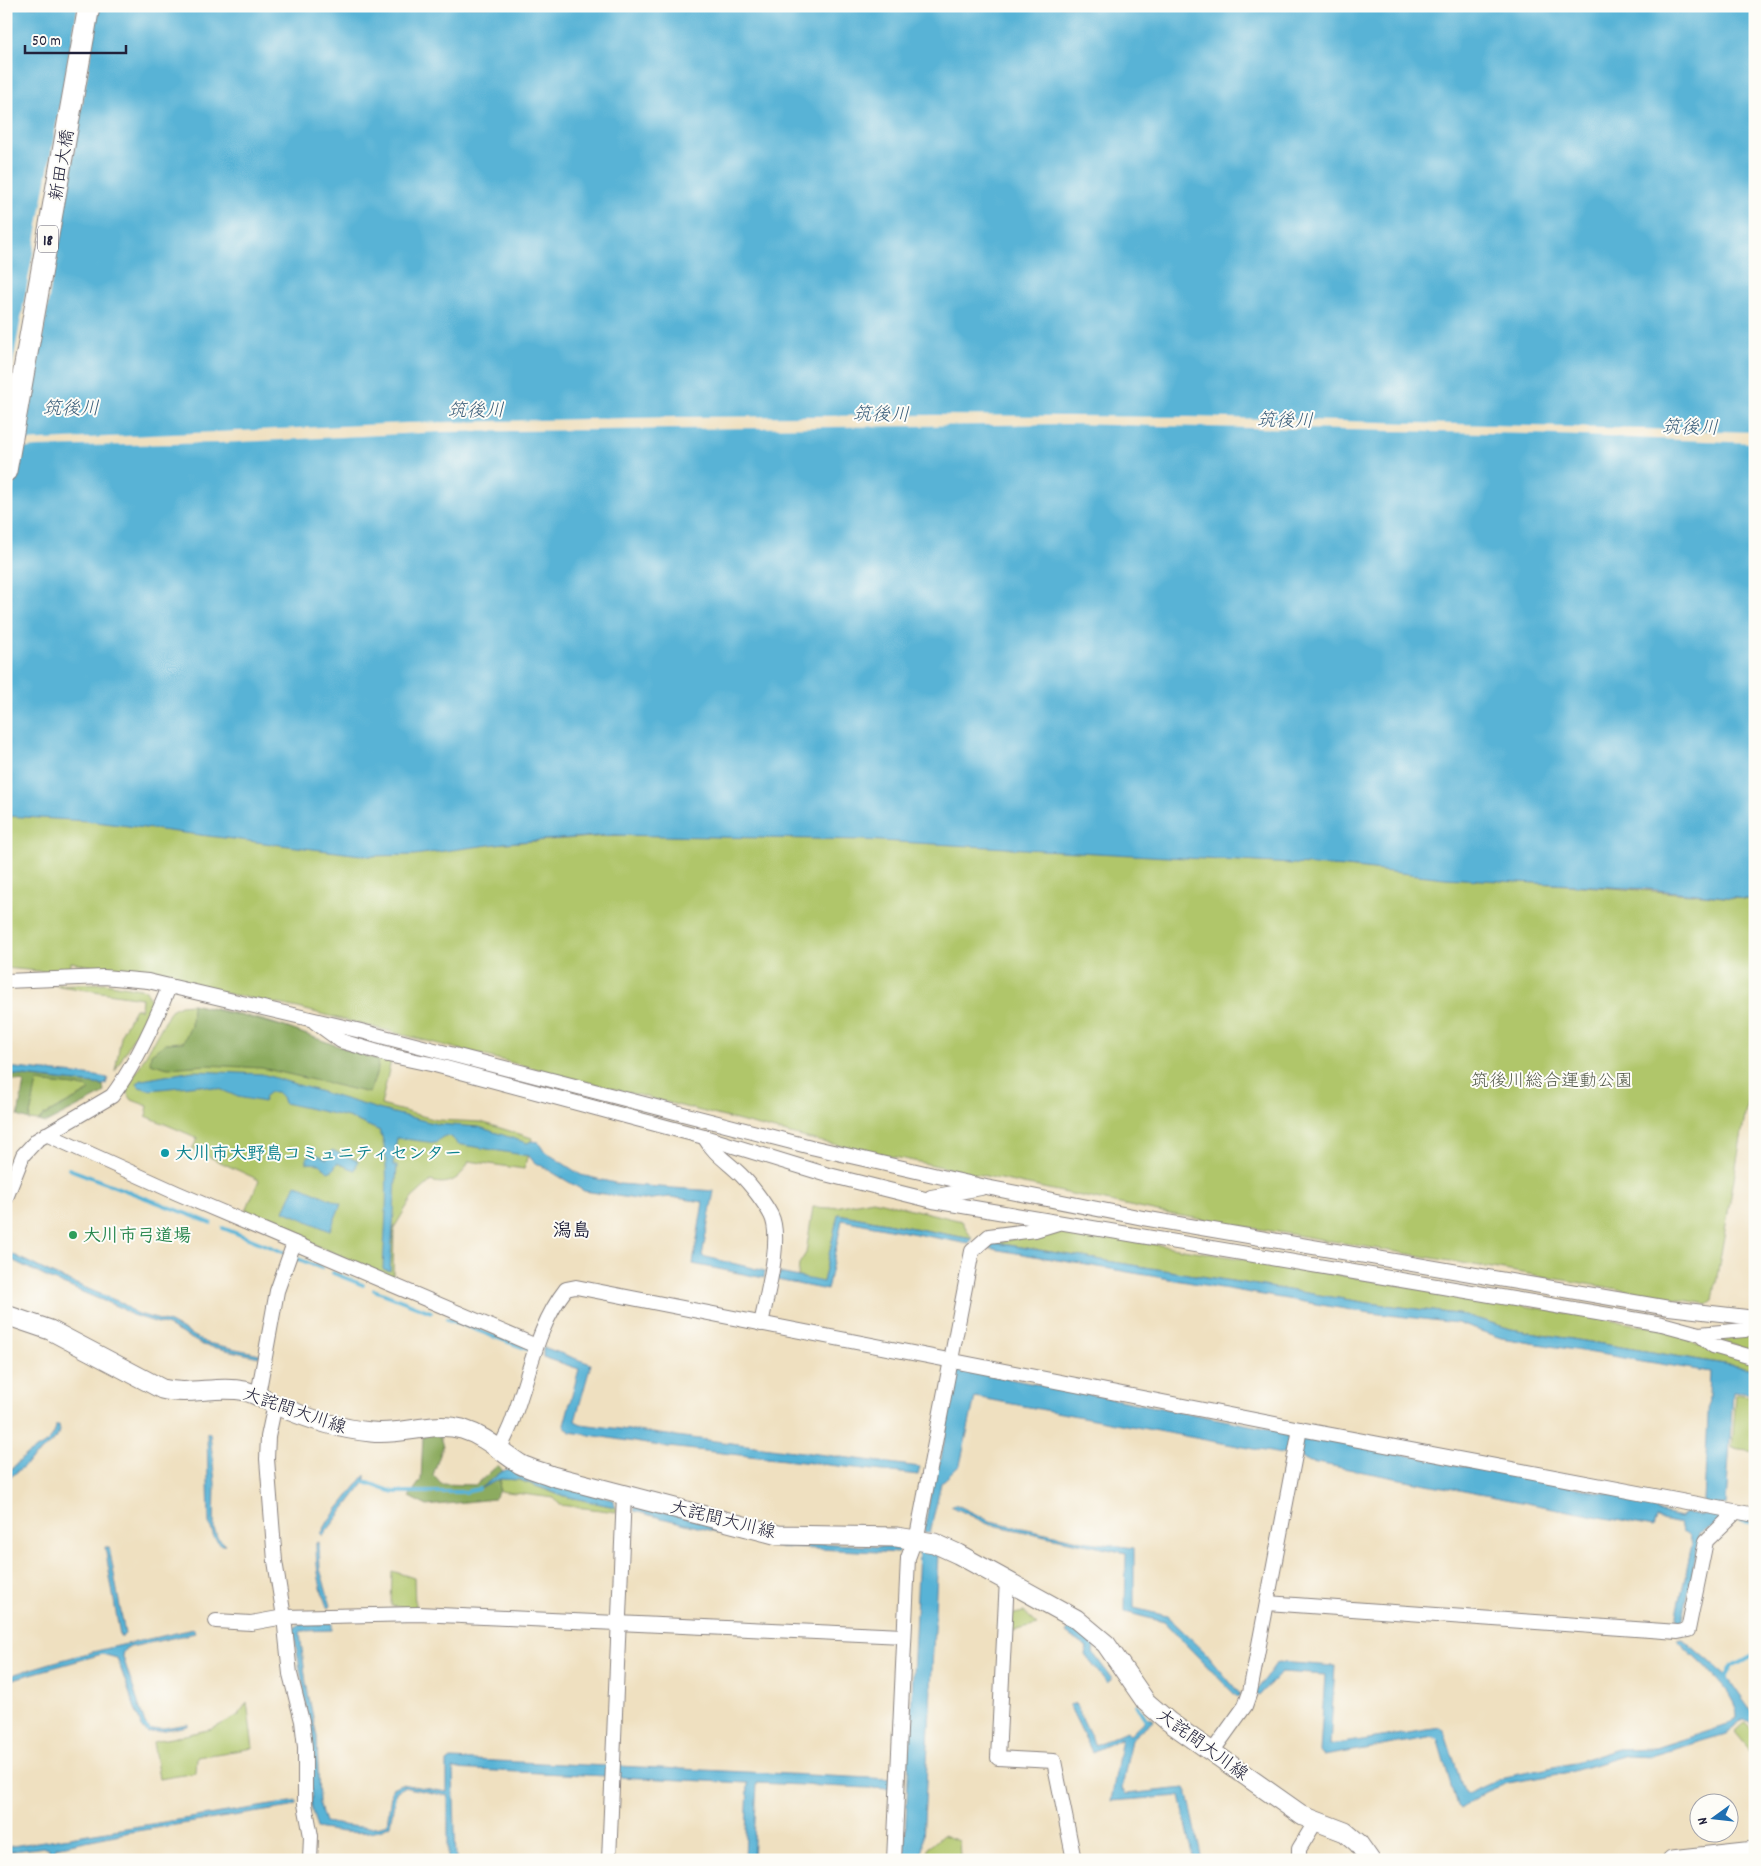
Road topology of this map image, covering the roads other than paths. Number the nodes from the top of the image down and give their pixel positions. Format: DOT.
graph roads {
  1 [pos="89,6"];
  2 [pos="6,471"];
  3 [pos="6,981"];
  4 [pos="170,987"];
  5 [pos="313,1020"];
  6 [pos="46,1134"];
  7 [pos="704,1137"];
  8 [pos="986,1187"];
  9 [pos="6,1198"];
  10 [pos="923,1198"];
  11 [pos="1096,1208"];
  12 [pos="1064,1222"];
  13 [pos="294,1243"];
  14 [pos="6,1315"];
  15 [pos="1755,1318"];
  16 [pos="760,1324"];
  17 [pos="1755,1325"];
  18 [pos="1699,1334"];
  19 [pos="536,1346"];
  20 [pos="1755,1358"];
  21 [pos="951,1360"];
  22 [pos="258,1395"];
  23 [pos="275,1404"];
  24 [pos="1300,1429"];
  25 [pos="500,1448"];
  26 [pos="624,1494"];
  27 [pos="1731,1512"];
  28 [pos="1755,1515"];
  29 [pos="915,1539"];
  30 [pos="1006,1579"];
  31 [pos="1267,1603"];
  32 [pos="284,1617"];
  33 [pos="216,1621"];
  34 [pos="619,1623"];
  35 [pos="903,1636"];
  36 [pos="1212,1752"];
  37 [pos="1316,1822"];
  38 [pos="1755,1851"];
  39 [pos="310,1860"];
  40 [pos="609,1860"];
  41 [pos="894,1860"];
  42 [pos="1074,1860"];
  43 [pos="1299,1860"];
  44 [pos="1370,1860"];
  45 [pos="1672,1860"];
  1 -- 2 [label="main road, 新田大橋 / 18"];
  3 -- 4 [label="street"];
  4 -- 5 [label="street"];
  4 -- 6 [label="street"];
  5 -- 7 [label="street"];
  5 -- 8 [label="street"];
  6 -- 9 [label="street"];
  6 -- 13 [label="street"];
  7 -- 10 [label="street"];
  7 -- 16 [label="street"];
  8 -- 10 [label="street"];
  8 -- 11 [label="street"];
  10 -- 12 [label="street"];
  11 -- 12 [label="street"];
  11 -- 15 [label="street"];
  12 -- 18 [label="street"];
  12 -- 21 [label="street"];
  13 -- 19 [label="street"];
  13 -- 22 [label="street"];
  14 -- 22 [label="main road, 大詫間大川線"];
  16 -- 19 [label="street"];
  16 -- 21 [label="street"];
  17 -- 18 [label="street"];
  18 -- 20 [label="street"];
  19 -- 25 [label="street"];
  21 -- 24 [label="street"];
  21 -- 29 [label="street"];
  22 -- 23 [label="main road, 大詫間大川線"];
  23 -- 25 [label="main road, 大詫間大川線"];
  23 -- 32 [label="street"];
  24 -- 27 [label="street"];
  24 -- 31 [label="street"];
  25 -- 26 [label="main road, 大詫間大川線"];
  26 -- 29 [label="main road, 大詫間大川線"];
  26 -- 34 [label="street"];
  27 -- 28 [label="street"];
  27 -- 31 [label="street"];
  29 -- 30 [label="main road, 大詫間大川線"];
  29 -- 35 [label="street"];
  30 -- 36 [label="main road, 大詫間大川線"];
  30 -- 42 [label="street"];
  31 -- 36 [label="street"];
  32 -- 33 [label="street"];
  32 -- 34 [label="street"];
  32 -- 39 [label="street"];
  34 -- 35 [label="street"];
  34 -- 40 [label="street"];
  35 -- 41 [label="street"];
  36 -- 37 [label="main road, 大詫間大川線"];
  37 -- 43 [label="street"];
  37 -- 44 [label="main road, 大詫間大川線"];
  38 -- 45 [label="main road"];
}
